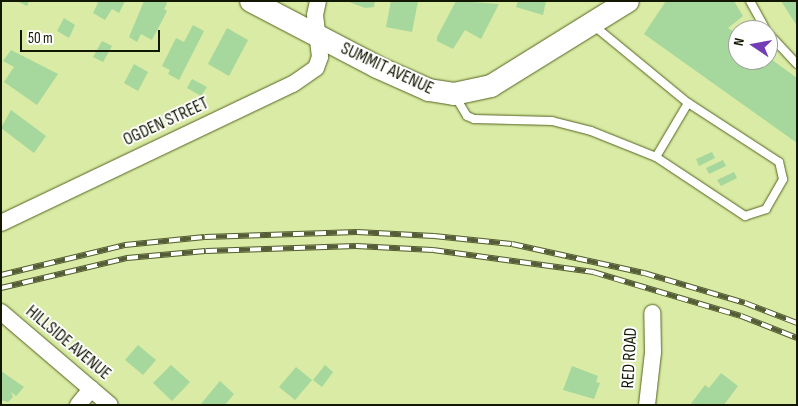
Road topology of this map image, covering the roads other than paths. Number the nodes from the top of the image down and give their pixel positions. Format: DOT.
graph roads {
  1 [pos="251,1"];
  2 [pos="318,1"];
  3 [pos="628,1"];
  4 [pos="750,1"];
  5 [pos="760,20"];
  6 [pos="591,24"];
  7 [pos="319,36"];
  8 [pos="778,44"];
  9 [pos="797,64"];
  10 [pos="454,94"];
  11 [pos="688,103"];
  12 [pos="656,157"];
  13 [pos="1,223"];
  14 [pos="1,312"];
  15 [pos="652,313"];
  16 [pos="91,389"];
  17 [pos="78,405"];
  18 [pos="110,405"];
  19 [pos="647,405"];
  1 -- 7 [label="street, SUMMIT AVENUE"];
  2 -- 7 [label="street, OGDEN STREET"];
  3 -- 6 [label="street, SUMMIT AVENUE"];
  4 -- 5 [label="lane"];
  6 -- 10 [label="street, SUMMIT AVENUE"];
  6 -- 11 [label="lane"];
  7 -- 10 [label="street, SUMMIT AVENUE"];
  7 -- 13 [label="street, OGDEN STREET"];
  8 -- 9 [label="lane"];
  10 -- 12 [label="lane"];
  11 -- 12 [label="lane"];
  11 -- 12 [label="lane"];
  14 -- 16 [label="street, HILLSIDE AVENUE"];
  15 -- 19 [label="street, RED ROAD"];
  16 -- 17 [label="street"];
  16 -- 18 [label="street, HILLSIDE AVENUE"];
}
